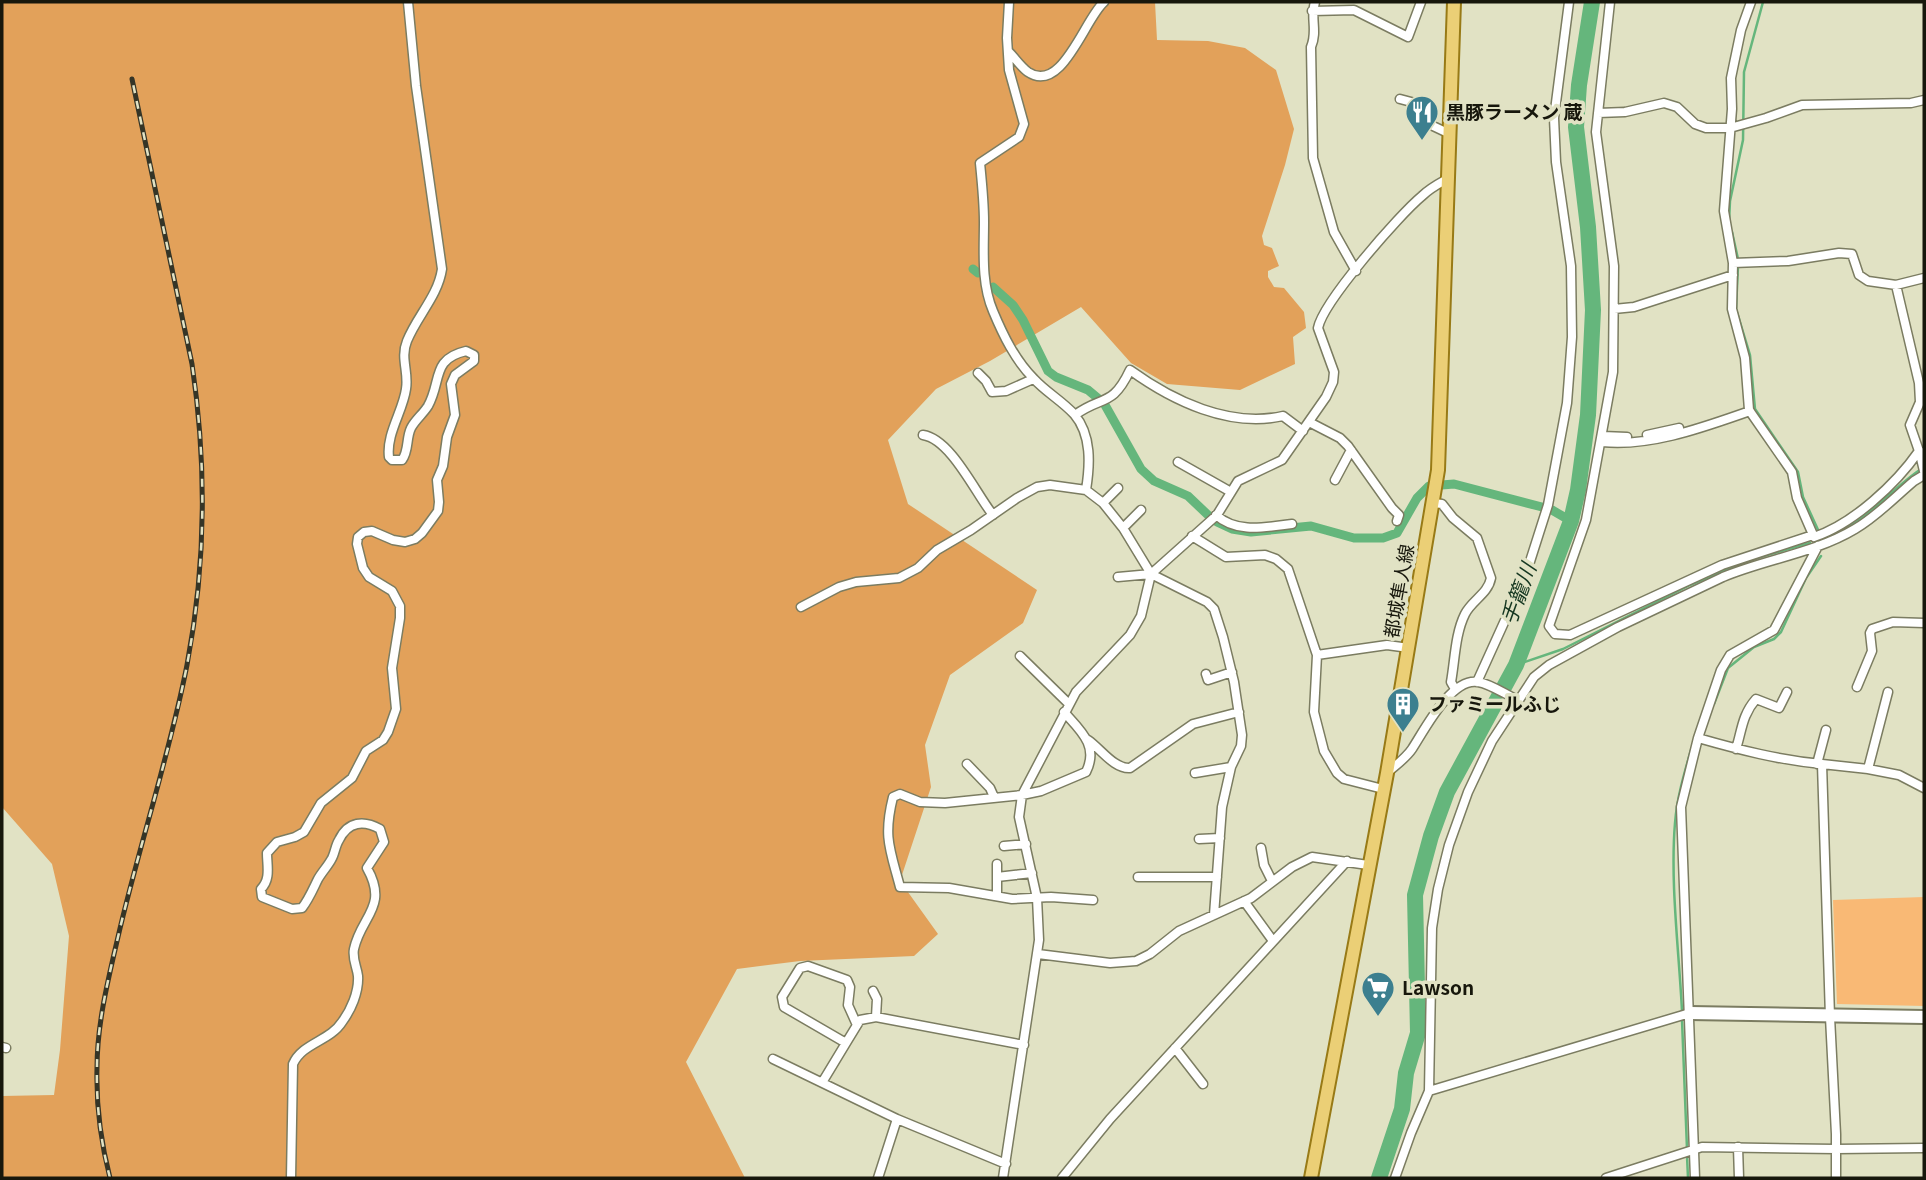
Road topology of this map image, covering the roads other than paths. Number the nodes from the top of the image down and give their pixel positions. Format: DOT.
graph roads {
  1 [pos="408,2"];
  2 [pos="1009,2"];
  3 [pos="1104,2"];
  4 [pos="1421,2"];
  5 [pos="1454,2"];
  6 [pos="1569,2"];
  7 [pos="1610,2"];
  8 [pos="1751,2"];
  9 [pos="1313,6"];
  10 [pos="1009,52"];
  11 [pos="1400,99"];
  12 [pos="1924,100"];
  13 [pos="1598,113"];
  14 [pos="1730,128"];
  15 [pos="1450,134"];
  16 [pos="1449,178"];
  17 [pos="1734,263"];
  18 [pos="1356,271"];
  19 [pos="1733,275"];
  20 [pos="1924,278"];
  21 [pos="1896,285"];
  22 [pos="1614,309"];
  23 [pos="978,373"];
  24 [pos="1033,379"];
  25 [pos="1922,386"];
  26 [pos="1749,409"];
  27 [pos="1075,415"];
  28 [pos="1309,422"];
  29 [pos="1303,431"];
  30 [pos="923,436"];
  31 [pos="1602,439"];
  32 [pos="1351,450"];
  33 [pos="1921,454"];
  34 [pos="1178,462"];
  35 [pos="1924,473"];
  36 [pos="1335,480"];
  37 [pos="1118,488"];
  38 [pos="1087,490"];
  39 [pos="1231,492"];
  40 [pos="1434,501"];
  41 [pos="1103,503"];
  42 [pos="1141,510"];
  43 [pos="993,515"];
  44 [pos="1216,515"];
  45 [pos="1396,521"];
  46 [pos="1292,524"];
  47 [pos="1123,528"];
  48 [pos="1192,536"];
  49 [pos="1815,539"];
  50 [pos="1151,574"];
  51 [pos="1118,577"];
  52 [pos="801,607"];
  53 [pos="1924,623"];
  54 [pos="1409,648"];
  55 [pos="1317,655"];
  56 [pos="1020,656"];
  57 [pos="1231,672"];
  58 [pos="1206,674"];
  59 [pos="1477,682"];
  60 [pos="1857,687"];
  61 [pos="1455,689"];
  62 [pos="1787,692"];
  63 [pos="1888,692"];
  64 [pos="1518,700"];
  65 [pos="1067,708"];
  66 [pos="1239,712"];
  67 [pos="1826,730"];
  68 [pos="1698,738"];
  69 [pos="1088,740"];
  70 [pos="1736,749"];
  71 [pos="967,764"];
  72 [pos="1819,764"];
  73 [pos="1231,766"];
  74 [pos="1868,769"];
  75 [pos="1195,773"];
  76 [pos="1387,773"];
  77 [pos="1924,788"];
  78 [pos="1383,789"];
  79 [pos="1022,795"];
  80 [pos="995,797"];
  81 [pos="1220,838"];
  82 [pos="1199,839"];
  83 [pos="1026,844"];
  84 [pos="1004,846"];
  85 [pos="1261,848"];
  86 [pos="1348,861"];
  87 [pos="997,864"];
  88 [pos="1368,865"];
  89 [pos="1032,873"];
  90 [pos="998,877"];
  91 [pos="1138,877"];
  92 [pos="1217,877"];
  93 [pos="1272,881"];
  94 [pos="997,897"];
  95 [pos="1037,898"];
  96 [pos="1093,900"];
  97 [pos="1244,901"];
  98 [pos="1214,915"];
  99 [pos="1273,941"];
  100 [pos="1038,954"];
  101 [pos="873,991"];
  102 [pos="1690,1013"];
  103 [pos="876,1017"];
  104 [pos="1830,1017"];
  105 [pos="1924,1017"];
  106 [pos="857,1025"];
  107 [pos="846,1043"];
  108 [pos="1024,1045"];
  109 [pos="1175,1048"];
  110 [pos="773,1059"];
  111 [pos="823,1081"];
  112 [pos="1203,1084"];
  113 [pos="1429,1091"];
  114 [pos="897,1119"];
  115 [pos="1738,1147"];
  116 [pos="1924,1148"];
  117 [pos="1694,1149"];
  118 [pos="1836,1149"];
  119 [pos="1006,1164"];
  120 [pos="291,1178"];
  121 [pos="878,1178"];
  122 [pos="1003,1178"];
  123 [pos="1062,1178"];
  124 [pos="1311,1178"];
  125 [pos="1395,1178"];
  126 [pos="1606,1178"];
  127 [pos="1695,1178"];
  128 [pos="1739,1178"];
  129 [pos="1836,1178"];
  1 -- 120 [label="street"];
  2 -- 10 [label="street"];
  3 -- 10 [label="street"];
  4 -- 9 [label="street"];
  5 -- 15 [label="main road, 都城隼人線"];
  6 -- 59 [label="street"];
  7 -- 13 [label="street"];
  8 -- 14 [label="street"];
  9 -- 18 [label="street"];
  10 -- 24 [label="street"];
  11 -- 15 [label="street"];
  12 -- 14 [label="street"];
  13 -- 14 [label="street"];
  13 -- 22 [label="street"];
  14 -- 17 [label="street"];
  15 -- 16 [label="main road, 都城隼人線"];
  16 -- 18 [label="street"];
  16 -- 40 [label="main road, 都城隼人線"];
  17 -- 19 [label="street"];
  17 -- 21 [label="street"];
  18 -- 28 [label="street"];
  19 -- 22 [label="street"];
  19 -- 26 [label="street"];
  20 -- 21 [label="street"];
  21 -- 25 [label="street"];
  22 -- 31 [label="street"];
  23 -- 24 [label="street"];
  24 -- 27 [label="street"];
  25 -- 33 [label="street"];
  26 -- 31 [label="street"];
  26 -- 49 [label="street"];
  27 -- 29 [label="street"];
  27 -- 38 [label="street"];
  28 -- 29 [label="street"];
  28 -- 32 [label="street"];
  29 -- 39 [label="street"];
  30 -- 43 [label="street"];
  31 -- 49 [label="street"];
  32 -- 36 [label="street"];
  32 -- 45 [label="street"];
  33 -- 35 [label="street"];
  33 -- 49 [label="street"];
  34 -- 39 [label="street"];
  35 -- 49 [label="street"];
  37 -- 41 [label="street"];
  38 -- 41 [label="street"];
  38 -- 43 [label="street"];
  39 -- 44 [label="street"];
  40 -- 54 [label="main road, 都城隼人線"];
  40 -- 61 [label="street"];
  41 -- 47 [label="street"];
  42 -- 47 [label="street"];
  43 -- 52 [label="street"];
  44 -- 46 [label="street"];
  44 -- 48 [label="street"];
  47 -- 50 [label="street"];
  48 -- 50 [label="street"];
  48 -- 55 [label="street"];
  49 -- 64 [label="street"];
  49 -- 68 [label="street"];
  50 -- 51 [label="street"];
  50 -- 57 [label="street"];
  50 -- 65 [label="street"];
  53 -- 60 [label="street"];
  54 -- 55 [label="street"];
  54 -- 76 [label="main road, 都城隼人線"];
  55 -- 78 [label="street"];
  56 -- 65 [label="street"];
  57 -- 58 [label="street"];
  57 -- 66 [label="street"];
  59 -- 61 [label="street"];
  59 -- 64 [label="street"];
  61 -- 76 [label="street"];
  62 -- 70 [label="street"];
  63 -- 74 [label="street"];
  64 -- 113 [label="street"];
  65 -- 69 [label="street"];
  65 -- 79 [label="street"];
  66 -- 69 [label="street"];
  66 -- 73 [label="street"];
  67 -- 72 [label="street"];
  68 -- 70 [label="street"];
  68 -- 102 [label="street"];
  69 -- 79 [label="street"];
  70 -- 72 [label="street"];
  71 -- 80 [label="street"];
  72 -- 74 [label="street"];
  72 -- 104 [label="street"];
  73 -- 75 [label="street"];
  73 -- 81 [label="street"];
  74 -- 77 [label="street"];
  76 -- 78 [label="main road, 都城隼人線"];
  78 -- 88 [label="main road, 都城隼人線"];
  79 -- 80 [label="street"];
  79 -- 83 [label="street"];
  80 -- 94 [label="street"];
  81 -- 82 [label="street"];
  81 -- 92 [label="street"];
  83 -- 84 [label="street"];
  83 -- 89 [label="street"];
  85 -- 93 [label="street"];
  86 -- 88 [label="street"];
  86 -- 93 [label="street"];
  86 -- 99 [label="street"];
  87 -- 90 [label="street"];
  88 -- 124 [label="main road, 都城隼人線"];
  89 -- 90 [label="street"];
  89 -- 95 [label="street"];
  90 -- 94 [label="street"];
  91 -- 92 [label="street"];
  92 -- 98 [label="street"];
  93 -- 97 [label="street"];
  94 -- 95 [label="street"];
  95 -- 96 [label="street"];
  95 -- 100 [label="street"];
  97 -- 98 [label="street"];
  97 -- 99 [label="street"];
  98 -- 100 [label="street"];
  99 -- 109 [label="street"];
  100 -- 108 [label="street"];
  101 -- 103 [label="street"];
  102 -- 104 [label="street"];
  102 -- 113 [label="street"];
  102 -- 117 [label="street"];
  103 -- 106 [label="street"];
  103 -- 108 [label="street"];
  104 -- 105 [label="street"];
  104 -- 118 [label="street"];
  106 -- 107 [label="street"];
  106 -- 107 [label="street"];
  107 -- 111 [label="street"];
  108 -- 119 [label="street"];
  109 -- 112 [label="street"];
  109 -- 123 [label="street"];
  110 -- 111 [label="street"];
  111 -- 114 [label="street"];
  113 -- 125 [label="street"];
  114 -- 119 [label="street"];
  114 -- 121 [label="street"];
  115 -- 117 [label="street"];
  115 -- 118 [label="street"];
  115 -- 128 [label="street"];
  116 -- 118 [label="street"];
  117 -- 126 [label="street"];
  117 -- 127 [label="street"];
  118 -- 129 [label="street"];
  119 -- 122 [label="street"];
}
